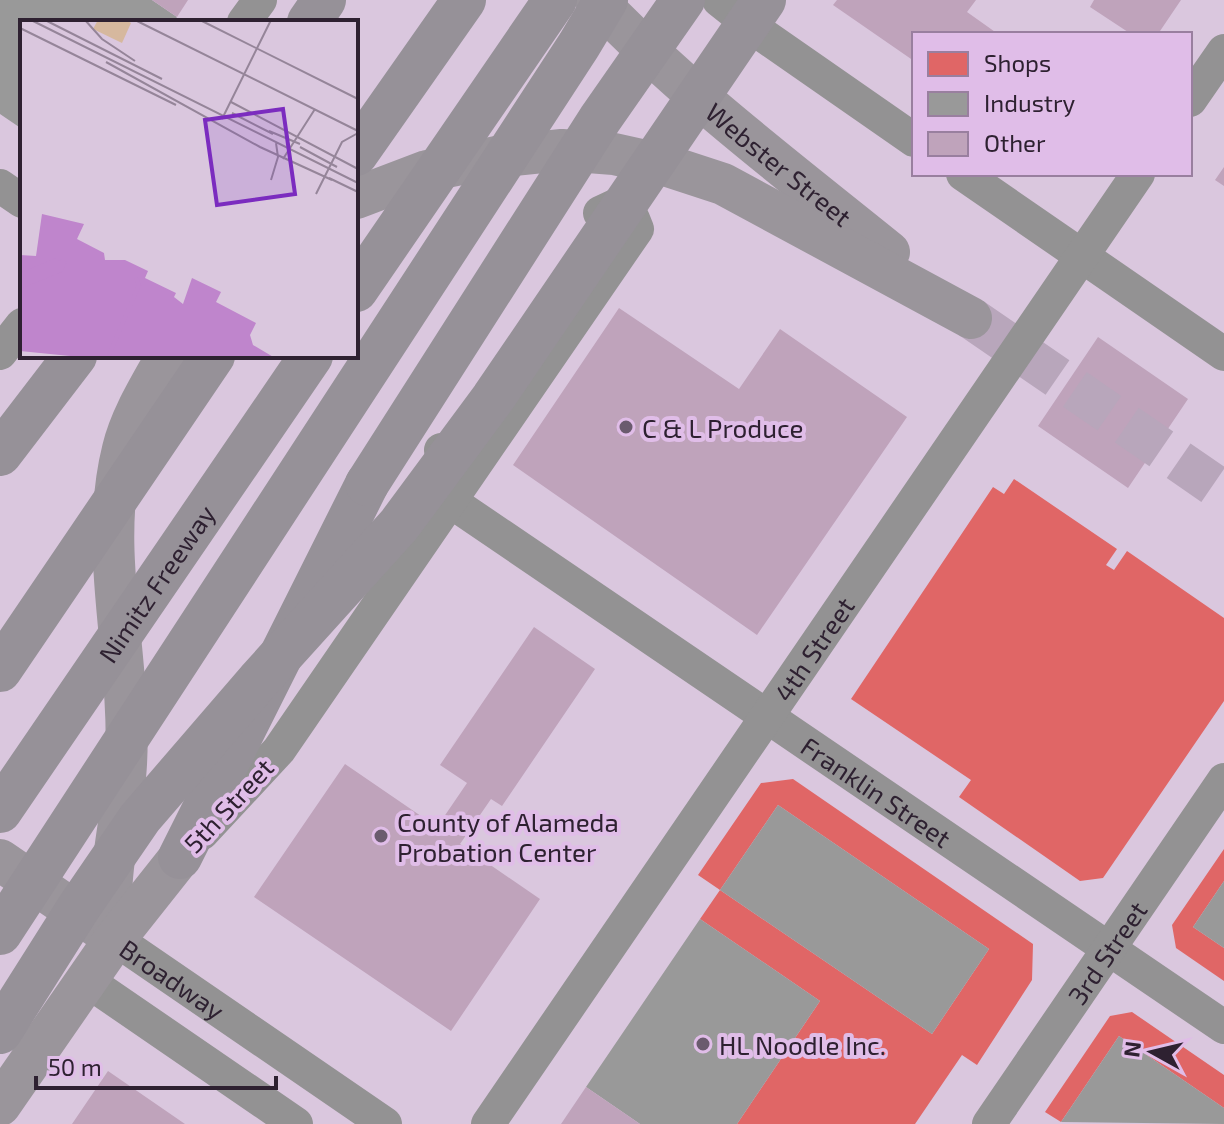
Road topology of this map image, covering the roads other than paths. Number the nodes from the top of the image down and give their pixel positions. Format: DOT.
graph roads {
  1 [pos="260,0"];
  2 [pos="324,0"];
  3 [pos="427,0"];
  4 [pos="464,0"];
  5 [pos="555,0"];
  6 [pos="596,0"];
  7 [pos="606,0"];
  8 [pos="683,0"];
  9 [pos="787,0"];
  10 [pos="745,9"];
  11 [pos="245,20"];
  12 [pos="310,20"];
  13 [pos="1224,51"];
  14 [pos="1192,97"];
  15 [pos="358,116"];
  16 [pos="912,138"];
  17 [pos="358,151"];
  18 [pos="966,176"];
  19 [pos="1137,176"];
  20 [pos="0,186"];
  21 [pos="358,197"];
  22 [pos="20,200"];
  23 [pos="1081,257"];
  24 [pos="358,287"];
  25 [pos="20,328"];
  26 [pos="0,353"];
  27 [pos="1224,354"];
  28 [pos="166,358"];
  29 [pos="212,358"];
  30 [pos="310,358"];
  31 [pos="69,363"];
  32 [pos="0,454"];
  33 [pos="450,501"];
  34 [pos="0,670"];
  35 [pos="767,716"];
  36 [pos="1224,780"];
  37 [pos="0,811"];
  38 [pos="180,857"];
  39 [pos="0,860"];
  40 [pos="0,921"];
  41 [pos="0,933"];
  42 [pos="115,939"];
  43 [pos="1109,948"];
  44 [pos="86,980"];
  45 [pos="1224,1027"];
  46 [pos="0,1032"];
  47 [pos="0,1105"];
  48 [pos="296,1124"];
  49 [pos="385,1124"];
  50 [pos="488,1124"];
  51 [pos="989,1124"];
  1 -- 11 [label="street"];
  2 -- 12 [label="highway"];
  3 -- 15 [label="highway"];
  4 -- 17 [label="highway"];
  5 -- 24 [label="highway, bridge"];
  6 -- 21 [label="main road, Webster Street"];
  7 -- 41 [label="highway, bridge"];
  8 -- 38 [label="highway, bridge"];
  9 -- 10 [label="street"];
  10 -- 16 [label="street"];
  10 -- 46 [label="highway, bridge"];
  13 -- 14 [label="street"];
  18 -- 23 [label="street"];
  19 -- 23 [label="street, 4th Street"];
  20 -- 22 [label="street"];
  23 -- 27 [label="street"];
  23 -- 35 [label="street, 4th Street"];
  25 -- 26 [label="street"];
  28 -- 42 [label="main road"];
  29 -- 34 [label="highway, bridge"];
  30 -- 37 [label="highway, Nimitz Freeway, bridge"];
  31 -- 32 [label="highway"];
  33 -- 33 [label="street, 5th Street"];
  33 -- 35 [label="street, Franklin Street"];
  33 -- 38 [label="street, 5th Street"];
  35 -- 43 [label="street, Franklin Street"];
  35 -- 50 [label="street, 4th Street"];
  36 -- 43 [label="street, 3rd Street"];
  38 -- 42 [label="main road, 5th Street"];
  39 -- 42 [label="main road, Broadway"];
  40 -- 44 [label="main road, Broadway"];
  42 -- 44 [label="main road, 5th Street"];
  42 -- 49 [label="street, Broadway"];
  43 -- 45 [label="street, Franklin Street"];
  43 -- 51 [label="street, 3rd Street"];
  44 -- 47 [label="main road, 5th Street"];
  44 -- 48 [label="street, Broadway"];
}
